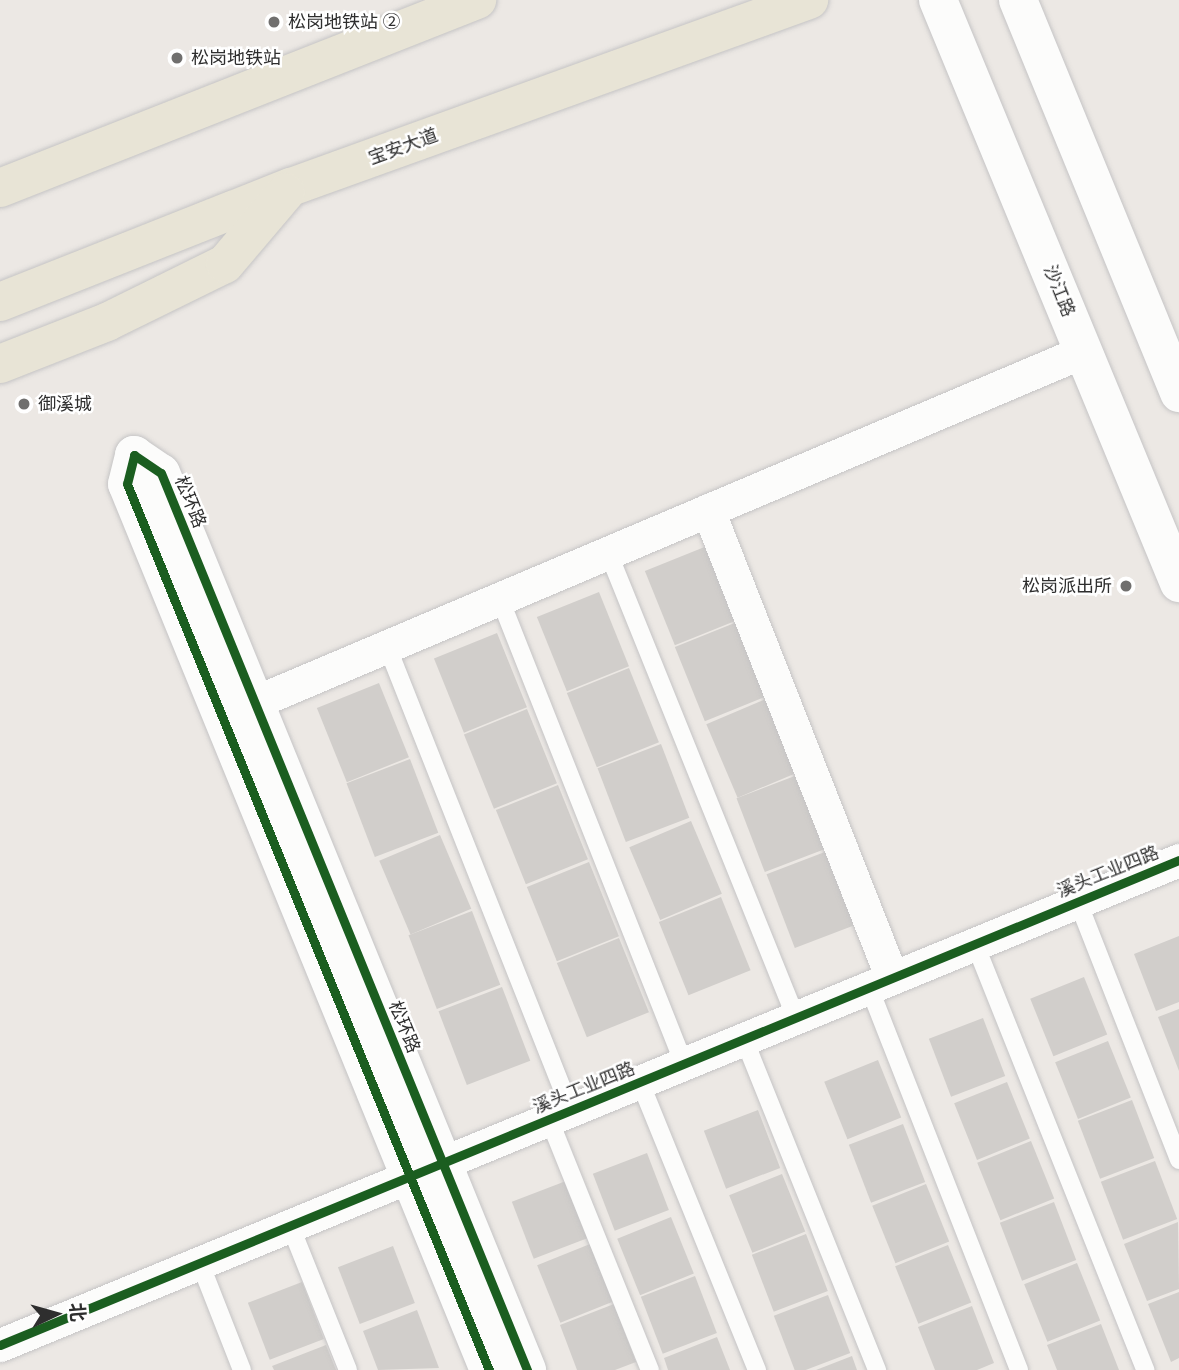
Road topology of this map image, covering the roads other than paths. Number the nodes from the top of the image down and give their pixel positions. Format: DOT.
graph roads {
  1 [pos="477,0"];
  2 [pos="809,0"];
  3 [pos="939,0"];
  4 [pos="1018,0"];
  5 [pos="291,187"];
  6 [pos="1,188"];
  7 [pos="0,302"];
  8 [pos="1084,351"];
  9 [pos="0,364"];
  10 [pos="1179,393"];
  11 [pos="708,510"];
  12 [pos="608,552"];
  13 [pos="1179,583"];
  14 [pos="500,598"];
  15 [pos="387,646"];
  16 [pos="238,709"];
  17 [pos="1178,864"];
  18 [pos="1077,902"];
  19 [pos="975,944"];
  20 [pos="881,983"];
  21 [pos="796,1017"];
  22 [pos="744,1039"];
  23 [pos="684,1063"];
  24 [pos="640,1082"];
  25 [pos="560,1115"];
  26 [pos="1179,1160"];
  27 [pos="426,1169"];
  28 [pos="290,1225"];
  29 [pos="200,1263"];
  30 [pos="0,1345"];
  31 [pos="242,1370"];
  32 [pos="348,1370"];
  33 [pos="489,1370"];
  34 [pos="527,1370"];
  35 [pos="650,1370"];
  36 [pos="757,1370"];
  37 [pos="877,1370"];
  38 [pos="1019,1370"];
  39 [pos="1145,1370"];
  1 -- 6 [label="main road"];
  2 -- 5 [label="main road, 宝安大道"];
  3 -- 8 [label="street, 沙江路"];
  4 -- 10 [label="street"];
  5 -- 7 [label="main road, 宝安大道"];
  5 -- 9 [label="main road"];
  8 -- 11 [label="street"];
  8 -- 13 [label="street, 沙江路"];
  11 -- 12 [label="street"];
  11 -- 20 [label="street"];
  12 -- 14 [label="street"];
  12 -- 21 [label="lane"];
  14 -- 15 [label="street"];
  14 -- 23 [label="lane"];
  15 -- 16 [label="street"];
  15 -- 25 [label="lane"];
  16 -- 16 [label="street, 松环路"];
  16 -- 27 [label="street, 松环路"];
  17 -- 18 [label="street, 溪头工业四路"];
  18 -- 19 [label="street, 溪头工业四路"];
  18 -- 26 [label="lane"];
  19 -- 20 [label="street, 溪头工业四路"];
  19 -- 39 [label="lane"];
  20 -- 21 [label="street, 溪头工业四路"];
  20 -- 38 [label="lane"];
  21 -- 22 [label="street, 溪头工业四路"];
  22 -- 23 [label="street, 溪头工业四路"];
  22 -- 37 [label="lane"];
  23 -- 24 [label="street, 溪头工业四路"];
  24 -- 25 [label="street, 溪头工业四路"];
  24 -- 36 [label="lane"];
  25 -- 27 [label="street, 溪头工业四路"];
  25 -- 35 [label="lane"];
  27 -- 28 [label="street, 溪头工业四路"];
  27 -- 33 [label="street, 松环路"];
  27 -- 34 [label="street, 松环路"];
  28 -- 29 [label="street, 溪头工业四路"];
  28 -- 32 [label="lane"];
  29 -- 30 [label="street, 溪头工业四路"];
  29 -- 31 [label="lane"];
}
